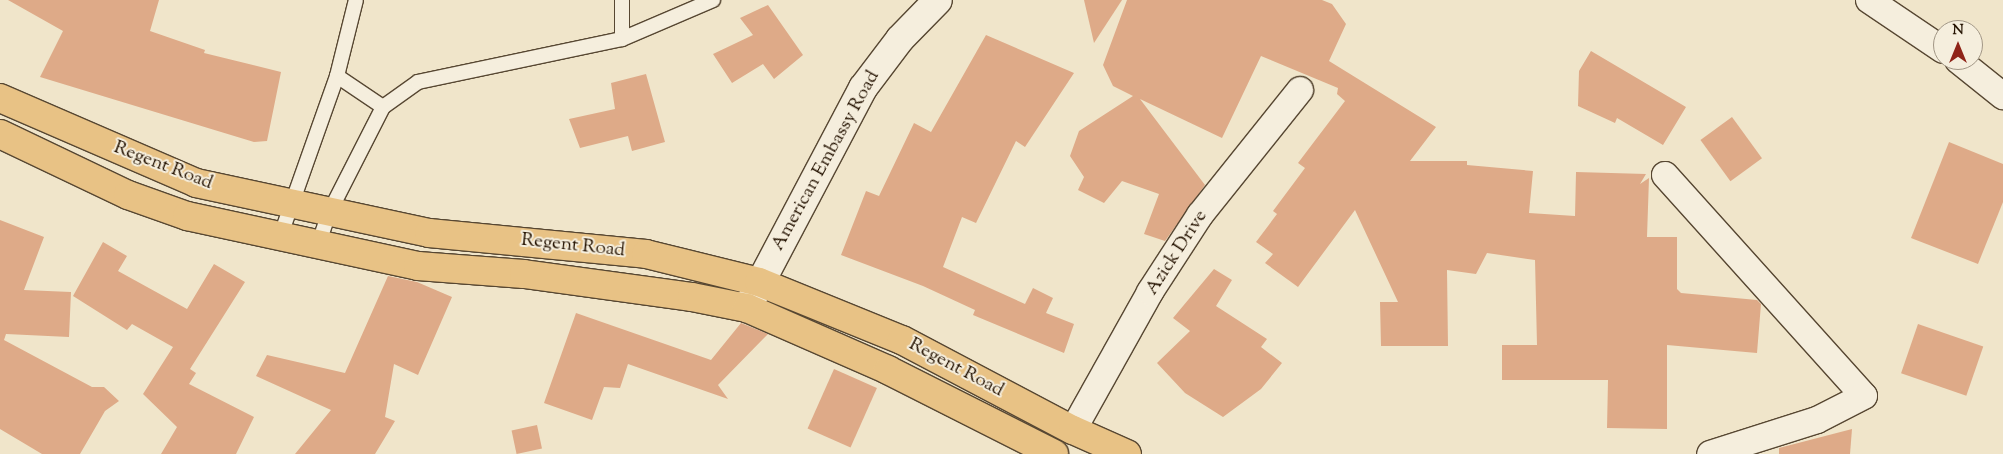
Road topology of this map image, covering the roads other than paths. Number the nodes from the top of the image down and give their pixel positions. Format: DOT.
graph roads {
  1 [pos="356,0"];
  2 [pos="622,0"];
  3 [pos="713,0"];
  4 [pos="938,0"];
  5 [pos="1869,0"];
  6 [pos="622,39"];
  7 [pos="1933,43"];
  8 [pos="1970,70"];
  9 [pos="337,76"];
  10 [pos="1300,90"];
  11 [pos="2003,96"];
  12 [pos="0,98"];
  13 [pos="383,107"];
  14 [pos="0,134"];
  15 [pos="1665,175"];
  16 [pos="290,205"];
  17 [pos="329,212"];
  18 [pos="280,237"];
  19 [pos="318,245"];
  20 [pos="759,282"];
  21 [pos="747,308"];
  22 [pos="1073,430"];
  23 [pos="1054,454"];
  24 [pos="1127,454"];
  25 [pos="1710,454"];
  1 -- 9 [label="lane"];
  2 -- 6 [label="lane"];
  3 -- 6 [label="lane"];
  4 -- 20 [label="street, American Embassy Road"];
  5 -- 7 [label="street"];
  6 -- 13 [label="lane"];
  8 -- 11 [label="street"];
  9 -- 13 [label="lane"];
  9 -- 16 [label="lane"];
  10 -- 22 [label="street, Azick Drive"];
  12 -- 16 [label="main road, Regent Road"];
  13 -- 17 [label="lane"];
  14 -- 18 [label="main road, Regent Road"];
  15 -- 25 [label="street"];
  16 -- 17 [label="main road, Regent Road"];
  16 -- 18 [label="lane"];
  17 -- 19 [label="lane"];
  17 -- 20 [label="main road, Regent Road"];
  18 -- 19 [label="main road, Regent Road"];
  19 -- 21 [label="main road, Regent Road"];
  20 -- 21 [label="street, American Embassy Road"];
  20 -- 22 [label="main road, Regent Road"];
  21 -- 23 [label="main road, Regent Road"];
  22 -- 24 [label="main road, Regent Road"];
}
